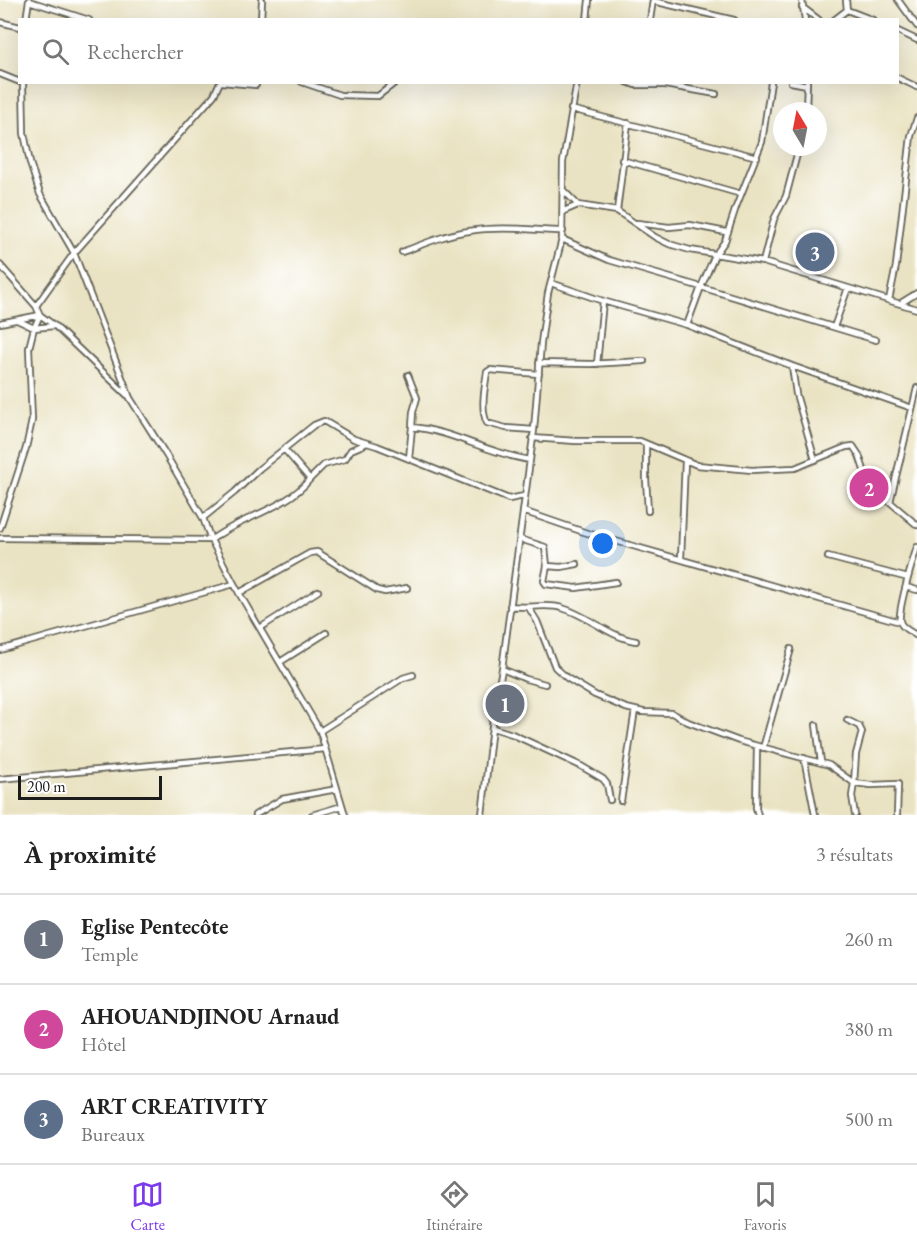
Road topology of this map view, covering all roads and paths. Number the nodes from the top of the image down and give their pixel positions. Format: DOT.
graph roads {
  1 [pos="262,0"];
  2 [pos="590,0"];
  3 [pos="802,0"];
  4 [pos="846,0"];
  5 [pos="898,0"];
  6 [pos="29,1"];
  7 [pos="653,1"];
  8 [pos="802,7"];
  9 [pos="847,10"];
  10 [pos="26,18"];
  11 [pos="83,18"];
  12 [pos="261,18"];
  13 [pos="587,18"];
  14 [pos="650,18"];
  15 [pos="725,18"];
  16 [pos="804,18"];
  17 [pos="816,18"];
  18 [pos="837,18"];
  19 [pos="868,18"];
  20 [pos="0,21"];
  21 [pos="18,26"];
  22 [pos="917,26"];
  23 [pos="899,32"];
  24 [pos="917,40"];
  25 [pos="0,74"];
  26 [pos="899,79"];
  27 [pos="18,81"];
  28 [pos="22,84"];
  29 [pos="220,84"];
  30 [pos="308,84"];
  31 [pos="393,84"];
  32 [pos="577,84"];
  33 [pos="632,84"];
  34 [pos="771,84"];
  35 [pos="807,84"];
  36 [pos="917,87"];
  37 [pos="716,94"];
  38 [pos="806,102"];
  39 [pos="571,109"];
  40 [pos="917,117"];
  41 [pos="628,123"];
  42 [pos="797,156"];
  43 [pos="757,157"];
  44 [pos="622,160"];
  45 [pos="563,190"];
  46 [pos="741,194"];
  47 [pos="578,205"];
  48 [pos="564,211"];
  49 [pos="617,211"];
  50 [pos="635,223"];
  51 [pos="563,231"];
  52 [pos="726,232"];
  53 [pos="562,239"];
  54 [pos="402,252"];
  55 [pos="74,253"];
  56 [pos="715,255"];
  57 [pos="763,262"];
  58 [pos="0,265"];
  59 [pos="551,283"];
  60 [pos="701,287"];
  61 [pos="848,288"];
  62 [pos="917,293"];
  63 [pos="889,300"];
  64 [pos="603,301"];
  65 [pos="901,303"];
  66 [pos="36,306"];
  67 [pos="917,309"];
  68 [pos="40,315"];
  69 [pos="17,320"];
  70 [pos="0,323"];
  71 [pos="687,325"];
  72 [pos="56,326"];
  73 [pos="834,327"];
  74 [pos="34,328"];
  75 [pos="876,340"];
  76 [pos="644,361"];
  77 [pos="539,363"];
  78 [pos="597,364"];
  79 [pos="792,366"];
  80 [pos="539,374"];
  81 [pos="408,375"];
  82 [pos="917,388"];
  83 [pos="130,398"];
  84 [pos="912,408"];
  85 [pos="412,427"];
  86 [pos="534,430"];
  87 [pos="532,438"];
  88 [pos="365,444"];
  89 [pos="646,444"];
  90 [pos="284,449"];
  91 [pos="409,459"];
  92 [pos="530,460"];
  93 [pos="814,460"];
  94 [pos="685,461"];
  95 [pos="310,479"];
  96 [pos="524,496"];
  97 [pos="512,500"];
  98 [pos="890,502"];
  99 [pos="523,509"];
  100 [pos="648,511"];
  101 [pos="202,518"];
  102 [pos="917,525"];
  103 [pos="0,528"];
  104 [pos="0,538"];
  105 [pos="520,539"];
  106 [pos="211,540"];
  107 [pos="917,547"];
  108 [pos="828,557"];
  109 [pos="681,560"];
  110 [pos="577,564"];
  111 [pos="547,566"];
  112 [pos="908,578"];
  113 [pos="616,582"];
  114 [pos="234,584"];
  115 [pos="906,587"];
  116 [pos="407,588"];
  117 [pos="917,590"];
  118 [pos="318,591"];
  119 [pos="239,593"];
  120 [pos="510,606"];
  121 [pos="529,608"];
  122 [pos="900,622"];
  123 [pos="260,628"];
  124 [pos="326,633"];
  125 [pos="917,636"];
  126 [pos="636,641"];
  127 [pos="791,649"];
  128 [pos="0,650"];
  129 [pos="280,662"];
  130 [pos="502,669"];
  131 [pos="414,675"];
  132 [pos="545,684"];
  133 [pos="635,710"];
  134 [pos="847,720"];
  135 [pos="816,725"];
  136 [pos="493,728"];
  137 [pos="320,731"];
  138 [pos="757,746"];
  139 [pos="763,748"];
  140 [pos="325,749"];
  141 [pos="804,758"];
  142 [pos="821,762"];
  143 [pos="0,779"];
  144 [pos="855,783"];
  145 [pos="337,789"];
  146 [pos="610,800"];
  147 [pos="621,801"];
  148 [pos="342,806"];
  149 [pos="255,815"];
  150 [pos="312,815"];
  151 [pos="345,815"];
  152 [pos="482,815"];
  153 [pos="758,815"];
  154 [pos="815,815"];
  155 [pos="855,815"];
  156 [pos="897,815"];
  1 -- 12 [label="street"];
  2 -- 13 [label="street"];
  3 -- 8 [label="street"];
  4 -- 9 [label="street"];
  5 -- 22 [label="street"];
  6 -- 10 [label="street"];
  6 -- 11 [label="street"];
  7 -- 14 [label="street"];
  7 -- 15 [label="street"];
  8 -- 16 [label="street"];
  8 -- 17 [label="street"];
  9 -- 18 [label="street"];
  9 -- 19 [label="street"];
  20 -- 21 [label="street"];
  23 -- 24 [label="street"];
  25 -- 27 [label="street"];
  26 -- 36 [label="street"];
  28 -- 55 [label="street"];
  29 -- 55 [label="street"];
  30 -- 31 [label="street"];
  32 -- 39 [label="street"];
  33 -- 37 [label="street"];
  34 -- 43 [label="street"];
  35 -- 38 [label="street"];
  39 -- 41 [label="street"];
  39 -- 45 [label="street"];
  40 -- 63 [label="street"];
  41 -- 43 [label="street"];
  41 -- 44 [label="street"];
  42 -- 57 [label="street"];
  43 -- 46 [label="street"];
  44 -- 46 [label="street"];
  44 -- 49 [label="street"];
  45 -- 47 [label="street"];
  45 -- 48 [label="street"];
  46 -- 52 [label="street"];
  47 -- 48 [label="street"];
  47 -- 49 [label="street"];
  48 -- 51 [label="street"];
  49 -- 50 [label="street"];
  50 -- 52 [label="street"];
  50 -- 56 [label="street"];
  51 -- 53 [label="street"];
  51 -- 54 [label="street"];
  52 -- 56 [label="street"];
  53 -- 59 [label="street"];
  53 -- 60 [label="street"];
  55 -- 66 [label="street"];
  55 -- 83 [label="street"];
  56 -- 57 [label="street"];
  56 -- 60 [label="street"];
  57 -- 61 [label="street"];
  58 -- 66 [label="street"];
  59 -- 64 [label="street"];
  59 -- 77 [label="street"];
  60 -- 71 [label="street"];
  60 -- 73 [label="street"];
  61 -- 63 [label="street"];
  61 -- 73 [label="street"];
  62 -- 65 [label="street"];
  63 -- 65 [label="street"];
  64 -- 71 [label="street"];
  64 -- 78 [label="street"];
  65 -- 67 [label="street"];
  66 -- 68 [label="street"];
  68 -- 69 [label="street"];
  68 -- 72 [label="street"];
  68 -- 74 [label="street"];
  69 -- 70 [label="street"];
  69 -- 74 [label="street"];
  71 -- 79 [label="street"];
  72 -- 74 [label="street"];
  72 -- 83 [label="street"];
  73 -- 75 [label="street"];
  74 -- 103 [label="street"];
  76 -- 78 [label="street"];
  77 -- 78 [label="street"];
  77 -- 80 [label="street"];
  79 -- 84 [label="street"];
  79 -- 93 [label="street"];
  80 -- 86 [label="street"];
  80 -- 86 [label="street"];
  81 -- 85 [label="street"];
  82 -- 84 [label="street"];
  83 -- 101 [label="street"];
  84 -- 98 [label="street"];
  85 -- 91 [label="street"];
  85 -- 92 [label="street"];
  86 -- 87 [label="street"];
  87 -- 89 [label="street"];
  87 -- 92 [label="street"];
  88 -- 90 [label="street"];
  88 -- 91 [label="street"];
  88 -- 95 [label="street"];
  89 -- 94 [label="street"];
  89 -- 100 [label="street"];
  90 -- 95 [label="street"];
  90 -- 101 [label="street"];
  91 -- 97 [label="street"];
  92 -- 96 [label="street"];
  93 -- 94 [label="street"];
  93 -- 98 [label="street"];
  94 -- 109 [label="street"];
  95 -- 106 [label="street"];
  96 -- 97 [label="street"];
  96 -- 99 [label="street"];
  97 -- 99 [label="street"];
  98 -- 102 [label="street"];
  99 -- 105 [label="street"];
  99 -- 109 [label="street"];
  101 -- 106 [label="street"];
  104 -- 106 [label="street"];
  105 -- 111 [label="street"];
  105 -- 120 [label="street"];
  106 -- 114 [label="street"];
  107 -- 112 [label="street"];
  108 -- 112 [label="street"];
  109 -- 122 [label="street"];
  110 -- 111 [label="street"];
  111 -- 113 [label="street"];
  112 -- 115 [label="street"];
  114 -- 119 [label="street"];
  114 -- 128 [label="street"];
  115 -- 117 [label="street"];
  115 -- 122 [label="street"];
  116 -- 119 [label="street"];
  118 -- 123 [label="street"];
  119 -- 123 [label="street"];
  120 -- 121 [label="street"];
  120 -- 130 [label="street"];
  121 -- 126 [label="street"];
  121 -- 133 [label="street"];
  122 -- 125 [label="street"];
  123 -- 129 [label="street"];
  124 -- 129 [label="street"];
  127 -- 139 [label="street"];
  129 -- 137 [label="street"];
  130 -- 132 [label="street"];
  130 -- 136 [label="street"];
  131 -- 137 [label="street"];
  133 -- 138 [label="street"];
  133 -- 147 [label="street"];
  134 -- 144 [label="street"];
  135 -- 142 [label="street"];
  136 -- 146 [label="street"];
  136 -- 152 [label="street"];
  137 -- 140 [label="street"];
  138 -- 139 [label="street"];
  138 -- 153 [label="street"];
  139 -- 141 [label="street"];
  140 -- 143 [label="street"];
  140 -- 145 [label="street"];
  141 -- 142 [label="street"];
  141 -- 154 [label="street"];
  142 -- 144 [label="street"];
  144 -- 155 [label="street"];
  144 -- 156 [label="street"];
  145 -- 148 [label="street"];
  145 -- 149 [label="street"];
  148 -- 150 [label="street"];
  148 -- 151 [label="street"];
}
